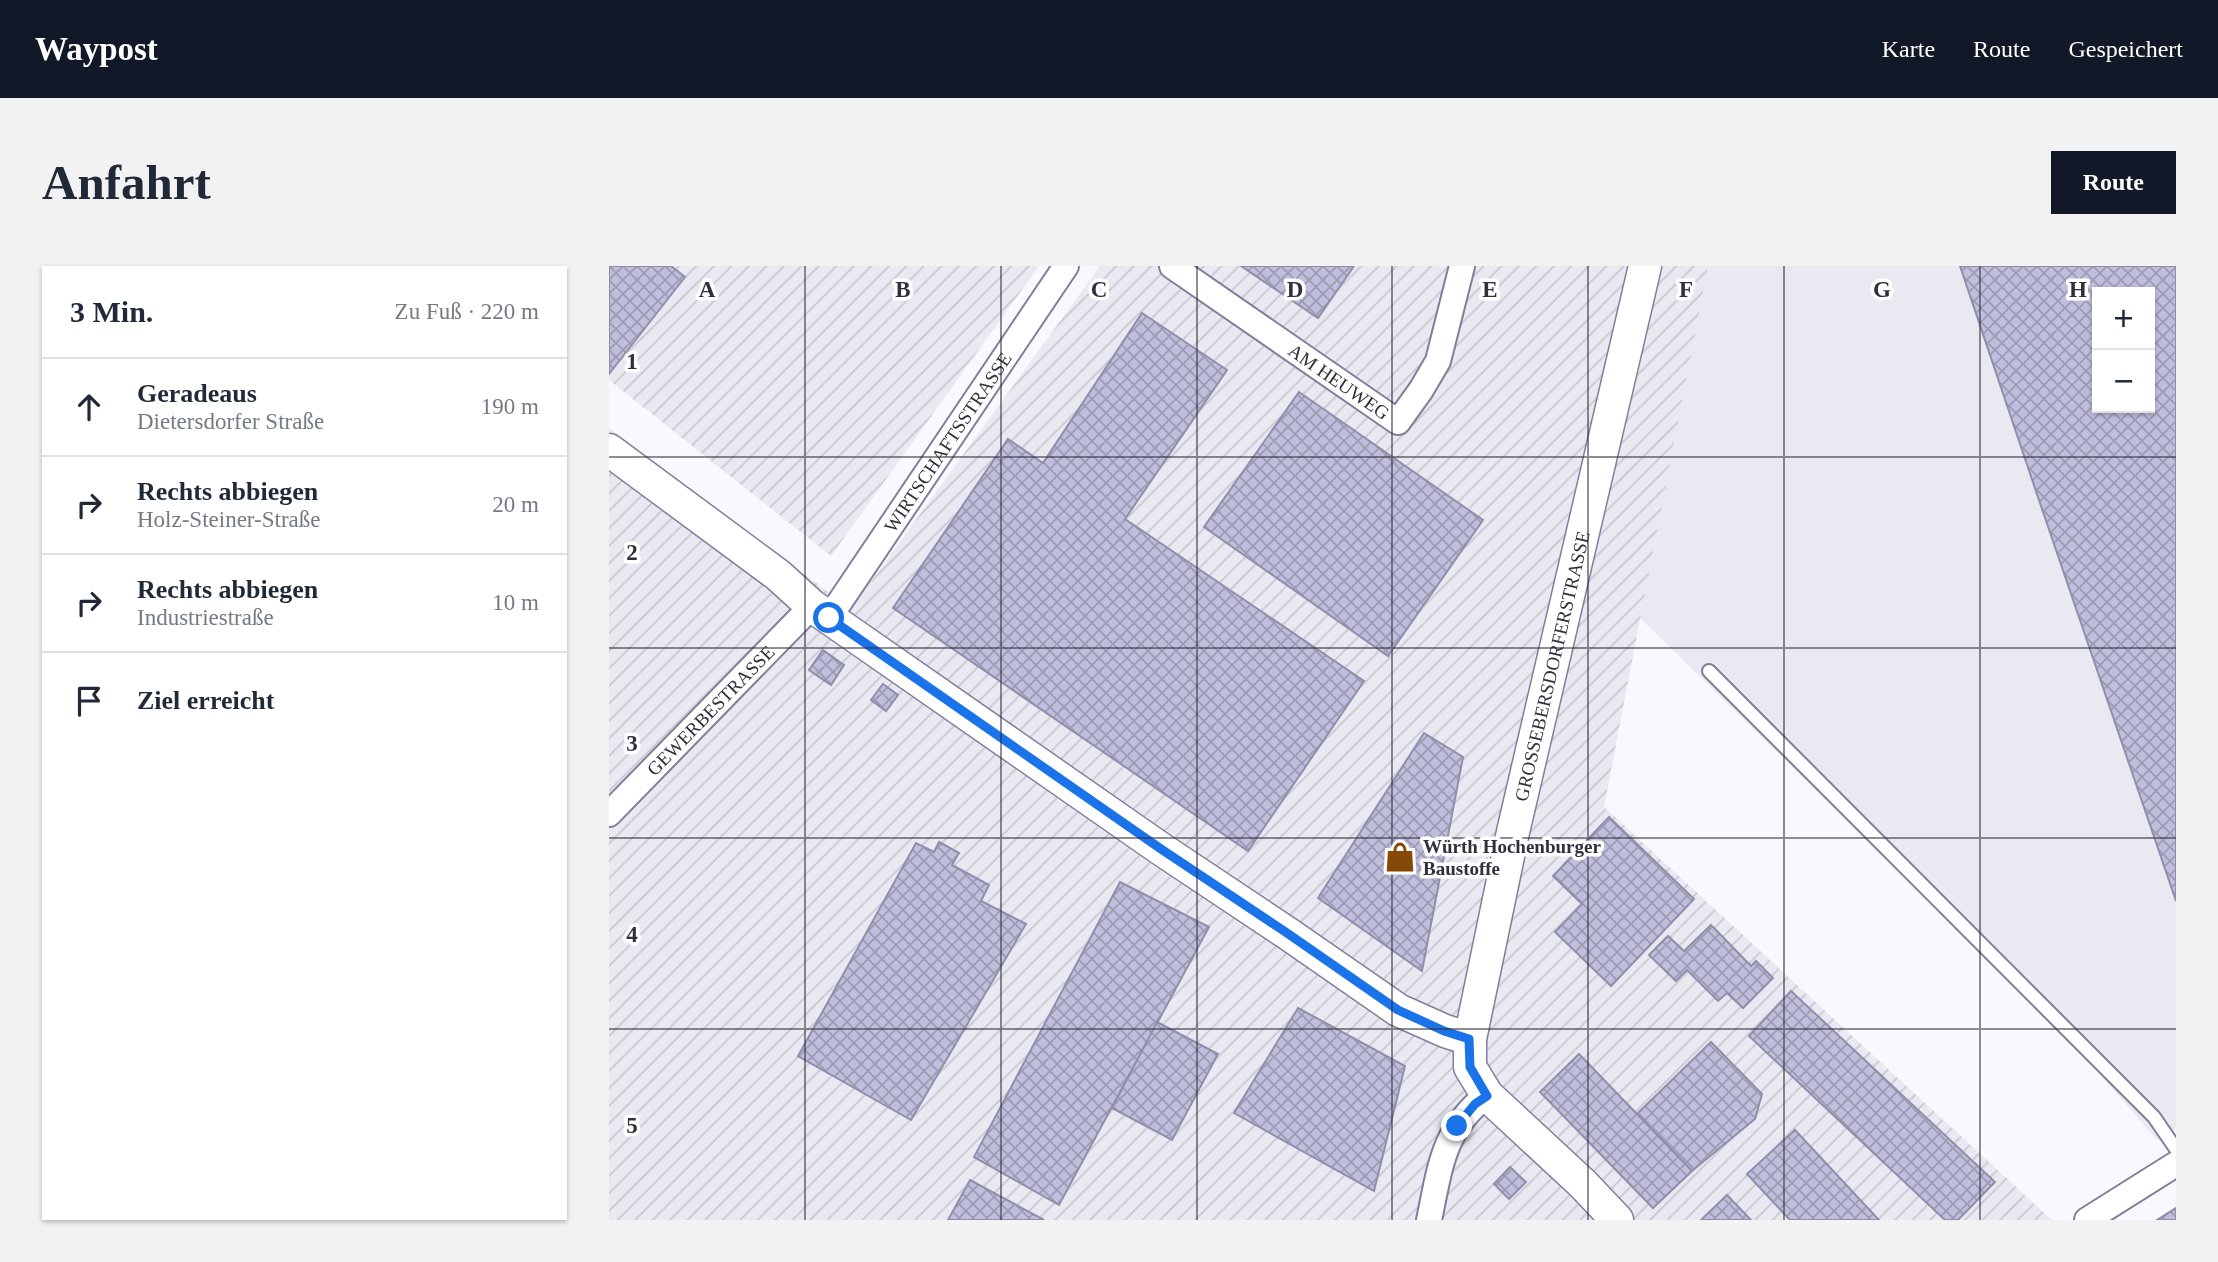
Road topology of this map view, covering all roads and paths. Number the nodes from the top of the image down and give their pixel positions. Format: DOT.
graph roads {
  1 [pos="1066,266"];
  2 [pos="1172,266"];
  3 [pos="1462,266"];
  4 [pos="1645,266"];
  5 [pos="609,450"];
  6 [pos="820,612"];
  7 [pos="1709,671"];
  8 [pos="609,814"];
  9 [pos="1470,1053"];
  10 [pos="1487,1096"];
  11 [pos="2176,1149"];
  12 [pos="2176,1164"];
  13 [pos="1429,1220"];
  14 [pos="1617,1220"];
  15 [pos="2087,1220"];
  1 -- 6 [label="street, WIRTSCHAFTSSTRASSE"];
  2 -- 3 [label="street, AM HEUWEG"];
  4 -- 9 [label="street, GROSSEBERSDORFERSTRASSE"];
  5 -- 6 [label="street"];
  6 -- 8 [label="street, GEWERBESTRASSE"];
  6 -- 9 [label="street"];
  7 -- 11 [label="lane"];
  9 -- 10 [label="street"];
  10 -- 13 [label="street"];
  10 -- 14 [label="street"];
  12 -- 15 [label="street"];
}
